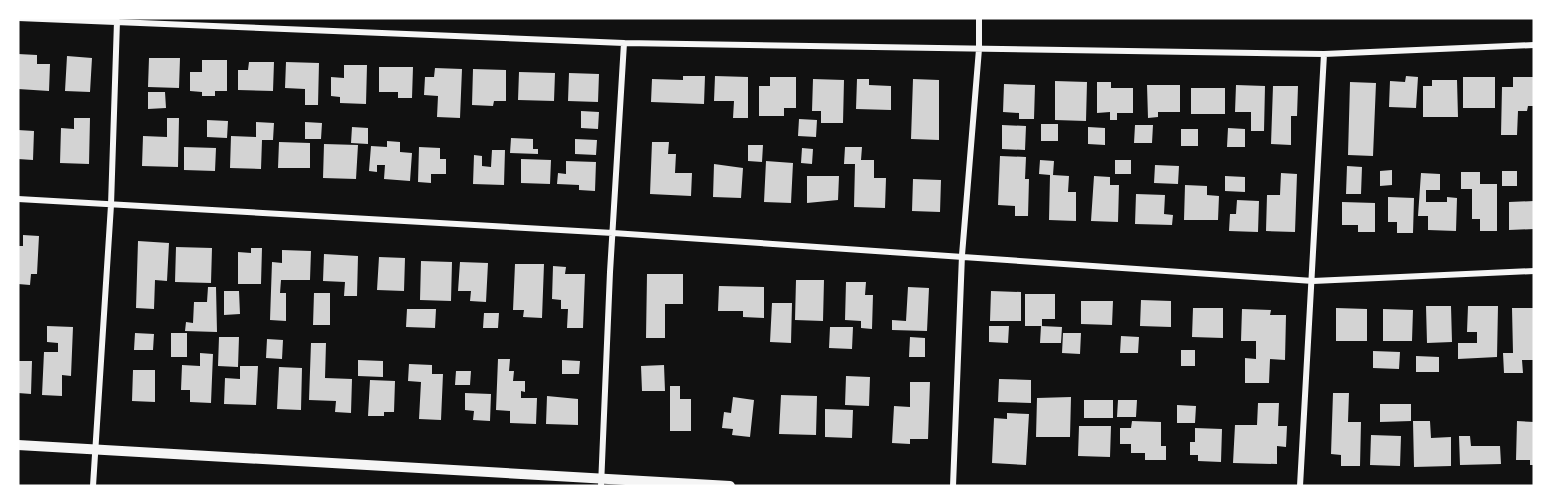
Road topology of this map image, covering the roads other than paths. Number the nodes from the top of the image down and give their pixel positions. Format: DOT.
graph roads {
  1 [pos="18,18"];
  2 [pos="979,18"];
  3 [pos="101,19"];
  4 [pos="117,21"];
  5 [pos="624,43"];
  6 [pos="1534,45"];
  7 [pos="979,49"];
  8 [pos="1324,54"];
  9 [pos="18,200"];
  10 [pos="111,205"];
  11 [pos="613,233"];
  12 [pos="962,255"];
  13 [pos="1534,271"];
  14 [pos="1313,281"];
  15 [pos="18,445"];
  16 [pos="95,449"];
  17 [pos="601,483"];
  18 [pos="93,486"];
  19 [pos="730,486"];
  20 [pos="953,486"];
  21 [pos="1300,486"];
  1 -- 3 [label="street"];
  2 -- 7 [label="street"];
  3 -- 4 [label="street"];
  4 -- 5 [label="street"];
  4 -- 10 [label="street"];
  5 -- 7 [label="street"];
  5 -- 11 [label="street"];
  6 -- 8 [label="street"];
  7 -- 8 [label="street"];
  7 -- 12 [label="street"];
  8 -- 14 [label="street"];
  9 -- 10 [label="street"];
  10 -- 11 [label="street"];
  10 -- 16 [label="street"];
  11 -- 12 [label="street"];
  11 -- 17 [label="street"];
  12 -- 14 [label="street"];
  12 -- 20 [label="street"];
  13 -- 14 [label="street"];
  14 -- 21 [label="street"];
  15 -- 16 [label="street"];
  16 -- 17 [label="street"];
  16 -- 18 [label="street"];
  17 -- 19 [label="street"];
}
